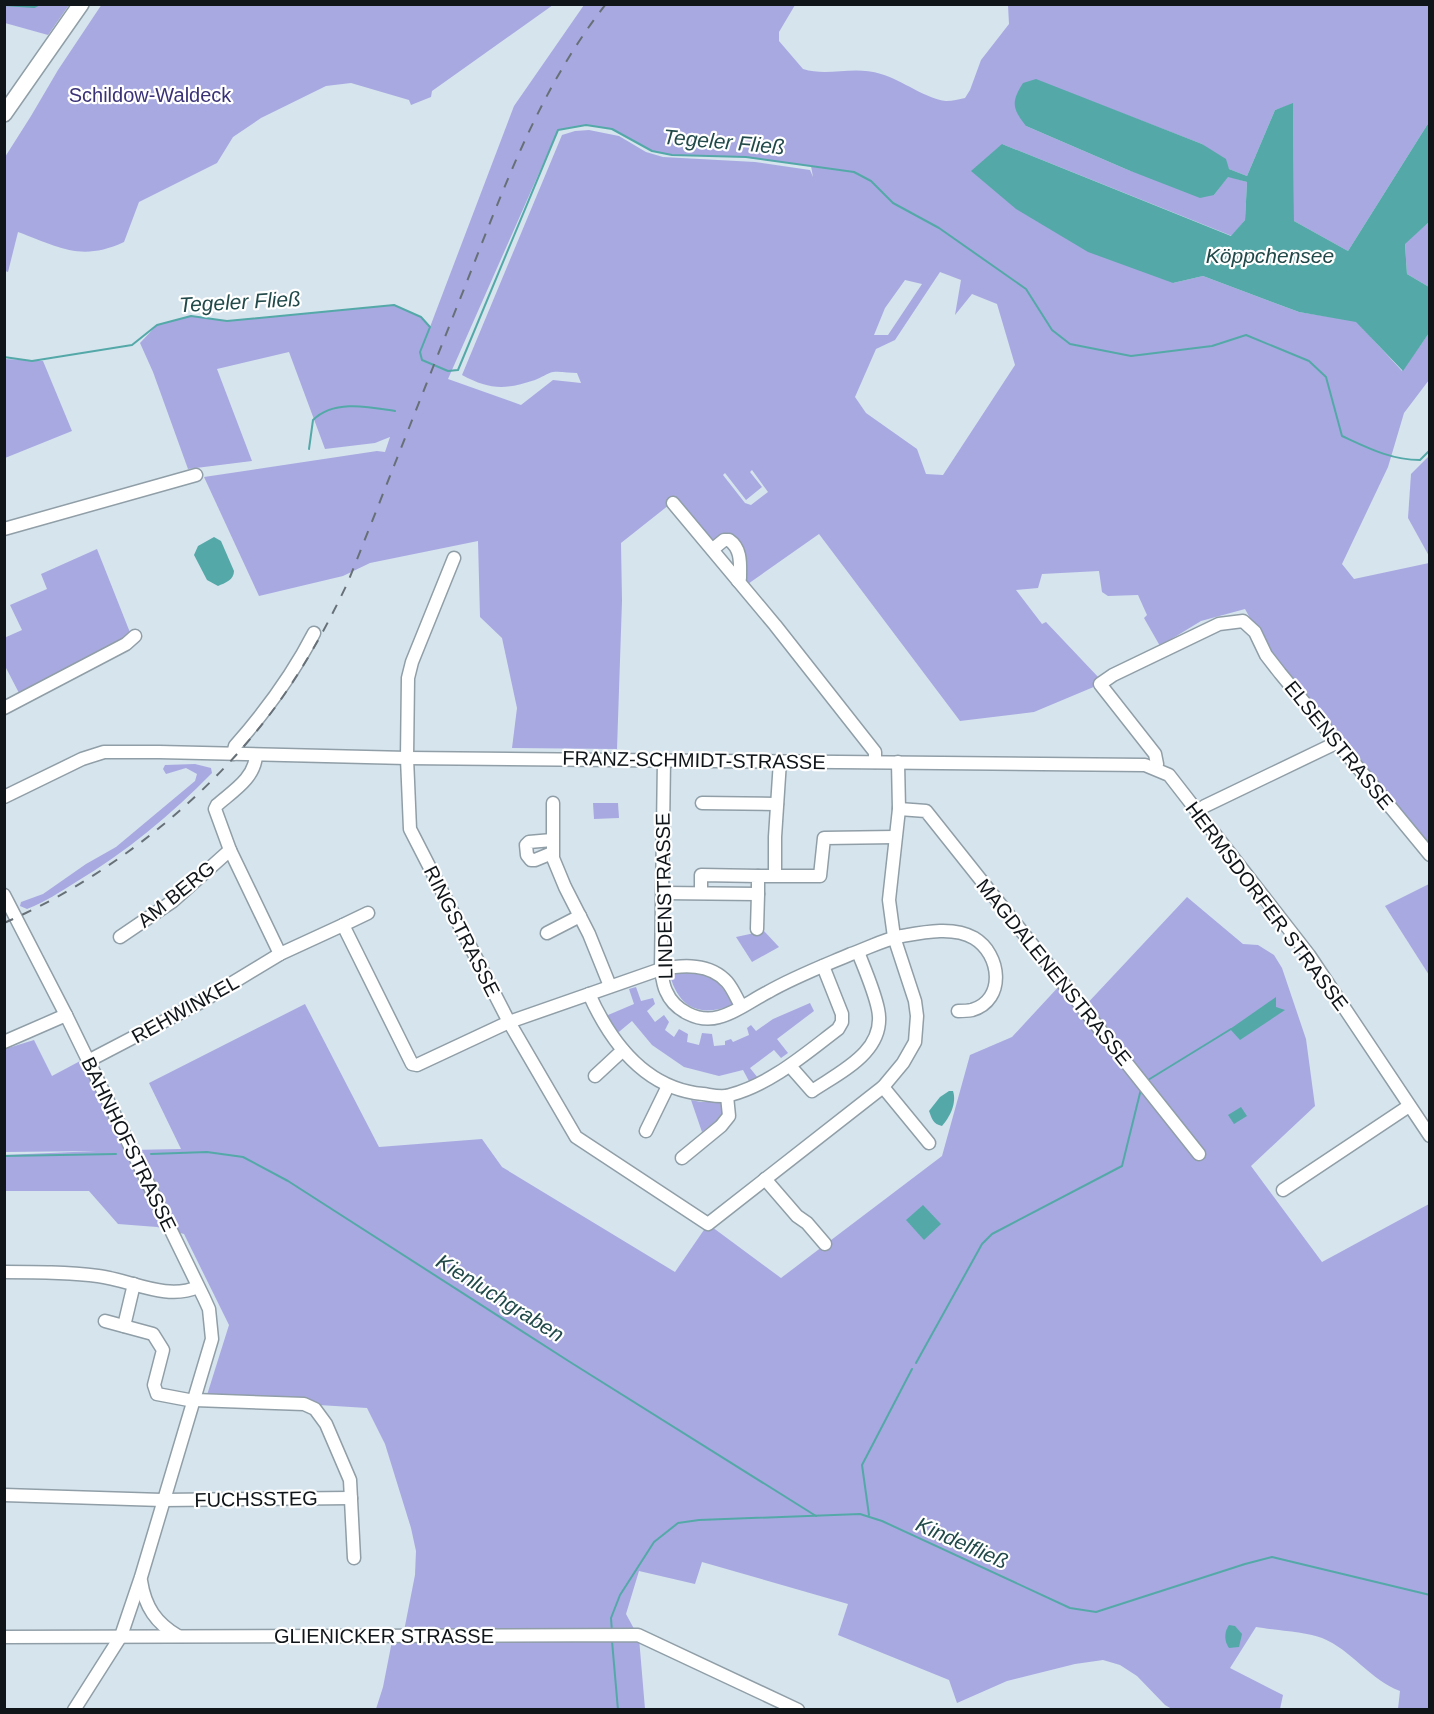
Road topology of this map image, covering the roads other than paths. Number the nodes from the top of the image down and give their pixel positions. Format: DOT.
graph roads {
  1 [pos="81,4"];
  2 [pos="4,114"];
  3 [pos="196,475"];
  4 [pos="673,503"];
  5 [pos="4,529"];
  6 [pos="713,549"];
  7 [pos="454,558"];
  8 [pos="738,581"];
  9 [pos="1255,632"];
  10 [pos="314,633"];
  11 [pos="135,636"];
  12 [pos="4,708"];
  13 [pos="1335,742"];
  14 [pos="232,754"];
  15 [pos="256,755"];
  16 [pos="407,758"];
  17 [pos="664,760"];
  18 [pos="780,761"];
  19 [pos="875,762"];
  20 [pos="898,762"];
  21 [pos="1156,768"];
  22 [pos="4,797"];
  23 [pos="702,803"];
  24 [pos="553,804"];
  25 [pos="777,804"];
  26 [pos="899,809"];
  27 [pos="1198,811"];
  28 [pos="895,837"];
  29 [pos="230,849"];
  30 [pos="1430,855"];
  31 [pos="775,875"];
  32 [pos="758,876"];
  33 [pos="663,893"];
  34 [pos="701,893"];
  35 [pos="758,894"];
  36 [pos="5,896"];
  37 [pos="368,913"];
  38 [pos="580,916"];
  39 [pos="343,925"];
  40 [pos="757,928"];
  41 [pos="547,933"];
  42 [pos="120,937"];
  43 [pos="894,937"];
  44 [pos="858,951"];
  45 [pos="280,954"];
  46 [pos="823,966"];
  47 [pos="661,969"];
  48 [pos="610,986"];
  49 [pos="589,994"];
  50 [pos="741,1006"];
  51 [pos="958,1011"];
  52 [pos="66,1015"];
  53 [pos="510,1022"];
  54 [pos="4,1042"];
  55 [pos="622,1050"];
  56 [pos="88,1061"];
  57 [pos="790,1066"];
  58 [pos="595,1076"];
  59 [pos="668,1086"];
  60 [pos="883,1087"];
  61 [pos="728,1096"];
  62 [pos="1409,1106"];
  63 [pos="646,1131"];
  64 [pos="1430,1136"];
  65 [pos="929,1143"];
  66 [pos="1199,1154"];
  67 [pos="682,1158"];
  68 [pos="765,1179"];
  69 [pos="1283,1190"];
  70 [pos="825,1244"];
  71 [pos="4,1272"];
  72 [pos="134,1284"];
  73 [pos="198,1287"];
  74 [pos="105,1321"];
  75 [pos="124,1326"];
  76 [pos="194,1401"];
  77 [pos="4,1495"];
  78 [pos="351,1498"];
  79 [pos="162,1500"];
  80 [pos="354,1558"];
  81 [pos="141,1577"];
  82 [pos="121,1636"];
  83 [pos="4,1637"];
  84 [pos="179,1637"];
  85 [pos="74,1710"];
  86 [pos="798,1710"];
  1 -- 2 [label="main road"];
  3 -- 5 [label="street"];
  4 -- 6 [label="street"];
  6 -- 8 [label="street"];
  6 -- 8 [label="street"];
  7 -- 16 [label="street, RINGSTRASSE"];
  8 -- 19 [label="street"];
  9 -- 13 [label="street, ELSENSTRASSE"];
  9 -- 21 [label="street, HERMSDORFER STRASSE"];
  10 -- 14 [label="street"];
  11 -- 12 [label="street"];
  13 -- 27 [label="street"];
  13 -- 30 [label="street, ELSENSTRASSE"];
  14 -- 15 [label="street, FRANZ-SCHMIDT-STRASSE"];
  14 -- 22 [label="street, FRANZ-SCHMIDT-STRASSE"];
  15 -- 16 [label="street, FRANZ-SCHMIDT-STRASSE"];
  15 -- 29 [label="street"];
  16 -- 17 [label="street, FRANZ-SCHMIDT-STRASSE"];
  16 -- 53 [label="street, RINGSTRASSE"];
  17 -- 18 [label="street, FRANZ-SCHMIDT-STRASSE"];
  17 -- 33 [label="street, LINDENSTRASSE"];
  18 -- 19 [label="street, FRANZ-SCHMIDT-STRASSE"];
  18 -- 25 [label="street"];
  19 -- 20 [label="street, FRANZ-SCHMIDT-STRASSE"];
  20 -- 21 [label="street, FRANZ-SCHMIDT-STRASSE"];
  20 -- 26 [label="street"];
  21 -- 27 [label="street, HERMSDORFER STRASSE"];
  23 -- 25 [label="street"];
  24 -- 38 [label="street"];
  25 -- 31 [label="street"];
  26 -- 28 [label="street"];
  26 -- 66 [label="street, MAGDALENENSTRASSE"];
  27 -- 62 [label="street, HERMSDORFER STRASSE"];
  28 -- 31 [label="street"];
  28 -- 43 [label="street"];
  29 -- 42 [label="street, AM BERG"];
  29 -- 45 [label="street"];
  31 -- 32 [label="street"];
  32 -- 34 [label="street"];
  32 -- 35 [label="street"];
  33 -- 34 [label="street"];
  33 -- 47 [label="street, LINDENSTRASSE"];
  34 -- 35 [label="street"];
  35 -- 40 [label="street"];
  36 -- 52 [label="street, BAHNHOFSTRASSE"];
  37 -- 39 [label="street, REHWINKEL"];
  38 -- 41 [label="street"];
  38 -- 48 [label="street"];
  39 -- 45 [label="street, REHWINKEL"];
  39 -- 53 [label="street"];
  43 -- 44 [label="street, LINDENSTRASSE"];
  43 -- 51 [label="street, LINDENSTRASSE"];
  43 -- 60 [label="street"];
  44 -- 46 [label="street, LINDENSTRASSE"];
  44 -- 57 [label="street"];
  45 -- 56 [label="street, REHWINKEL"];
  46 -- 50 [label="street, LINDENSTRASSE"];
  46 -- 57 [label="street"];
  47 -- 48 [label="street"];
  47 -- 50 [label="street"];
  47 -- 50 [label="street, LINDENSTRASSE"];
  48 -- 49 [label="street"];
  49 -- 53 [label="street"];
  49 -- 55 [label="street"];
  52 -- 54 [label="street"];
  52 -- 56 [label="street, BAHNHOFSTRASSE"];
  53 -- 68 [label="street, RINGSTRASSE"];
  55 -- 58 [label="street"];
  55 -- 59 [label="street"];
  56 -- 73 [label="street, BAHNHOFSTRASSE"];
  57 -- 61 [label="street"];
  59 -- 61 [label="street"];
  59 -- 63 [label="street"];
  60 -- 65 [label="street"];
  60 -- 68 [label="street"];
  61 -- 67 [label="street"];
  62 -- 64 [label="street, HERMSDORFER STRASSE"];
  62 -- 69 [label="street"];
  68 -- 70 [label="street"];
  71 -- 72 [label="street"];
  72 -- 73 [label="street"];
  72 -- 75 [label="street"];
  73 -- 76 [label="street, BAHNHOFSTRASSE"];
  74 -- 75 [label="street"];
  75 -- 76 [label="street"];
  76 -- 78 [label="street"];
  76 -- 79 [label="street, BAHNHOFSTRASSE"];
  77 -- 79 [label="street, FUCHSSTEG"];
  78 -- 79 [label="street, FUCHSSTEG"];
  78 -- 80 [label="street"];
  79 -- 81 [label="street, BAHNHOFSTRASSE"];
  81 -- 82 [label="street, BAHNHOFSTRASSE"];
  81 -- 84 [label="street"];
  82 -- 83 [label="street, GLIENICKER STRASSE"];
  82 -- 84 [label="street, GLIENICKER STRASSE"];
  82 -- 85 [label="street, BAHNHOFSTRASSE"];
  84 -- 86 [label="street, GLIENICKER STRASSE"];
}
